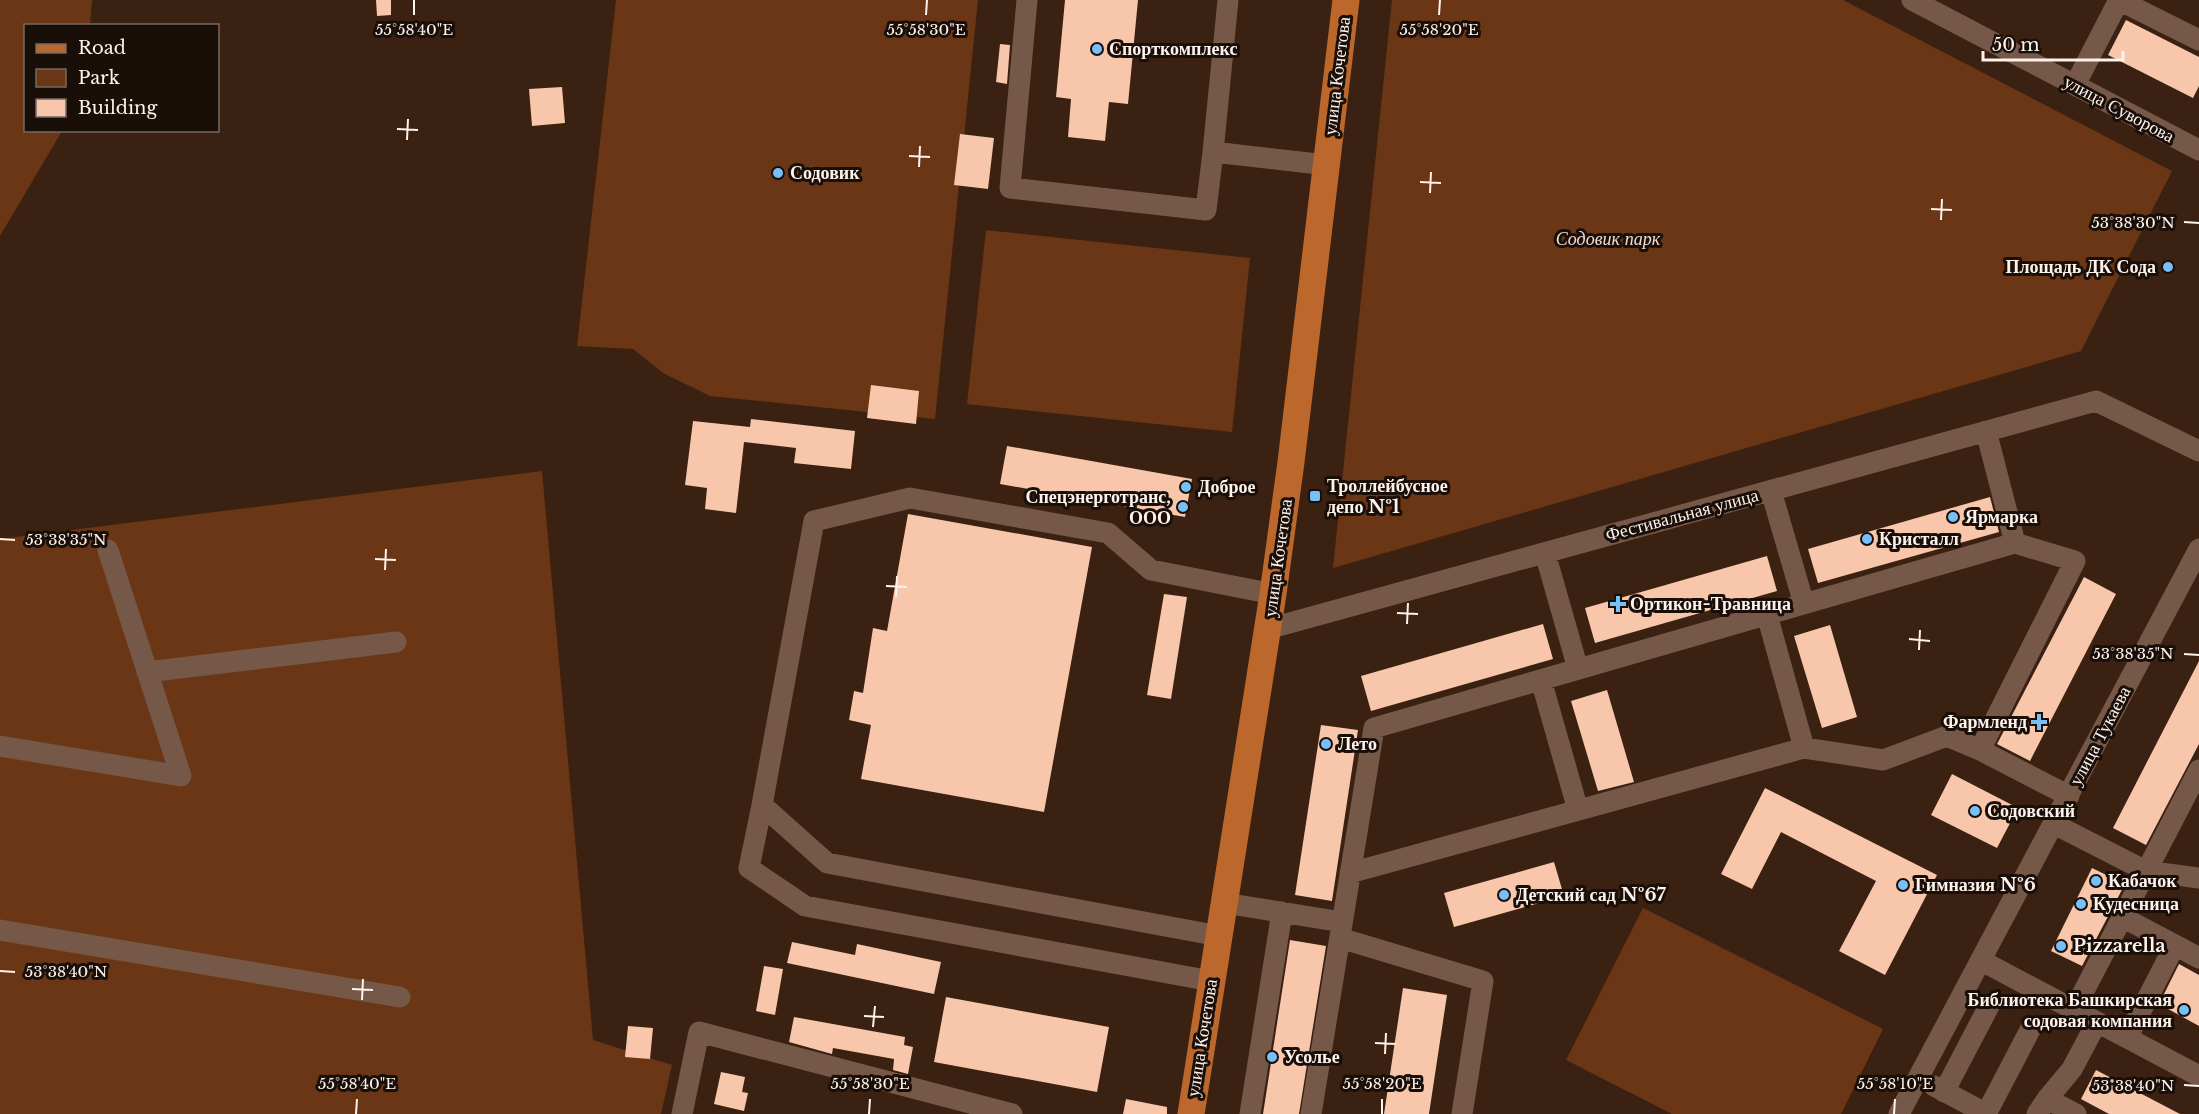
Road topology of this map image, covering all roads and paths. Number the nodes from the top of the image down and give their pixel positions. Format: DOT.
graph roads {
  1 [pos="1026,0"];
  2 [pos="1228,0"];
  3 [pos="1346,0"];
  4 [pos="1912,0"];
  5 [pos="2119,0"];
  6 [pos="2199,40"];
  7 [pos="2075,85"];
  8 [pos="2197,146"];
  9 [pos="1213,152"];
  10 [pos="1327,165"];
  11 [pos="1986,431"];
  12 [pos="2199,451"];
  13 [pos="1771,491"];
  14 [pos="2015,543"];
  15 [pos="2199,549"];
  16 [pos="108,550"];
  17 [pos="1545,553"];
  18 [pos="1274,594"];
  19 [pos="1804,604"];
  20 [pos="1767,615"];
  21 [pos="1269,629"];
  22 [pos="396,642"];
  23 [pos="1578,669"];
  24 [pos="147,672"];
  25 [pos="1541,680"];
  26 [pos="0,746"];
  27 [pos="1804,748"];
  28 [pos="1980,750"];
  29 [pos="2199,770"];
  30 [pos="2069,796"];
  31 [pos="762,805"];
  32 [pos="1578,810"];
  33 [pos="2054,824"];
  34 [pos="2146,871"];
  35 [pos="1350,873"];
  36 [pos="2199,878"];
  37 [pos="1224,903"];
  38 [pos="1281,912"];
  39 [pos="2122,917"];
  40 [pos="0,930"];
  41 [pos="1341,930"];
  42 [pos="1219,936"];
  43 [pos="2175,945"];
  44 [pos="2199,958"];
  45 [pos="1982,961"];
  46 [pos="1211,981"];
  47 [pos="400,997"];
  48 [pos="1989,1006"];
  49 [pos="2074,1010"];
  50 [pos="2097,1022"];
  51 [pos="2031,1028"];
  52 [pos="2127,1038"];
  53 [pos="2199,1076"];
  54 [pos="1918,1078"];
  55 [pos="1944,1092"];
  56 [pos="2042,1106"];
  57 [pos="1002,1113"];
  58 [pos="682,1114"];
  59 [pos="1191,1114"];
  60 [pos="1250,1114"];
  61 [pos="1311,1114"];
  62 [pos="1462,1114"];
  63 [pos="1899,1114"];
  64 [pos="1986,1114"];
  65 [pos="2076,1114"];
  1 -- 9 [label="street"];
  2 -- 9 [label="street"];
  3 -- 10 [label="main road, улица Кочетова"];
  4 -- 7 [label="street, улица Суворова"];
  5 -- 6 [label="street"];
  5 -- 7 [label="street"];
  7 -- 8 [label="street, улица Суворова"];
  9 -- 10 [label="street"];
  10 -- 18 [label="main road, улица Кочетова"];
  11 -- 12 [label="street, Фестивальная улица"];
  11 -- 13 [label="street, Фестивальная улица"];
  11 -- 14 [label="street"];
  13 -- 17 [label="street, Фестивальная улица"];
  13 -- 19 [label="street"];
  14 -- 19 [label="street"];
  14 -- 28 [label="street"];
  15 -- 30 [label="street, улица Тукаева"];
  16 -- 24 [label="street"];
  17 -- 21 [label="street, Фестивальная улица"];
  17 -- 23 [label="street"];
  18 -- 21 [label="main road, улица Кочетова"];
  18 -- 31 [label="street"];
  19 -- 20 [label="street"];
  20 -- 23 [label="street"];
  20 -- 27 [label="street"];
  21 -- 37 [label="main road, улица Кочетова"];
  22 -- 24 [label="street"];
  23 -- 25 [label="street"];
  24 -- 26 [label="street"];
  25 -- 32 [label="street"];
  25 -- 35 [label="street"];
  27 -- 28 [label="street"];
  27 -- 32 [label="street"];
  28 -- 30 [label="street"];
  29 -- 34 [label="street"];
  30 -- 33 [label="street, улица Тукаева"];
  31 -- 42 [label="street"];
  31 -- 46 [label="street"];
  32 -- 35 [label="street"];
  33 -- 34 [label="street"];
  33 -- 45 [label="street, улица Тукаева"];
  34 -- 36 [label="street"];
  34 -- 39 [label="street"];
  35 -- 41 [label="street"];
  37 -- 38 [label="street"];
  37 -- 42 [label="main road, улица Кочетова"];
  38 -- 41 [label="street"];
  38 -- 60 [label="street"];
  39 -- 43 [label="street"];
  39 -- 49 [label="street"];
  40 -- 47 [label="street"];
  41 -- 61 [label="street"];
  41 -- 62 [label="street"];
  42 -- 46 [label="main road, улица Кочетова"];
  43 -- 44 [label="street"];
  43 -- 52 [label="street"];
  45 -- 49 [label="street"];
  45 -- 54 [label="street, улица Тукаева"];
  46 -- 59 [label="main road, улица Кочетова"];
  48 -- 55 [label="street"];
  49 -- 50 [label="street"];
  50 -- 52 [label="street"];
  50 -- 56 [label="street"];
  51 -- 64 [label="street"];
  52 -- 53 [label="street"];
  54 -- 55 [label="street"];
  54 -- 63 [label="street, улица Тукаева"];
  55 -- 64 [label="street"];
  56 -- 65 [label="street"];
  57 -- 58 [label="street"];
}
